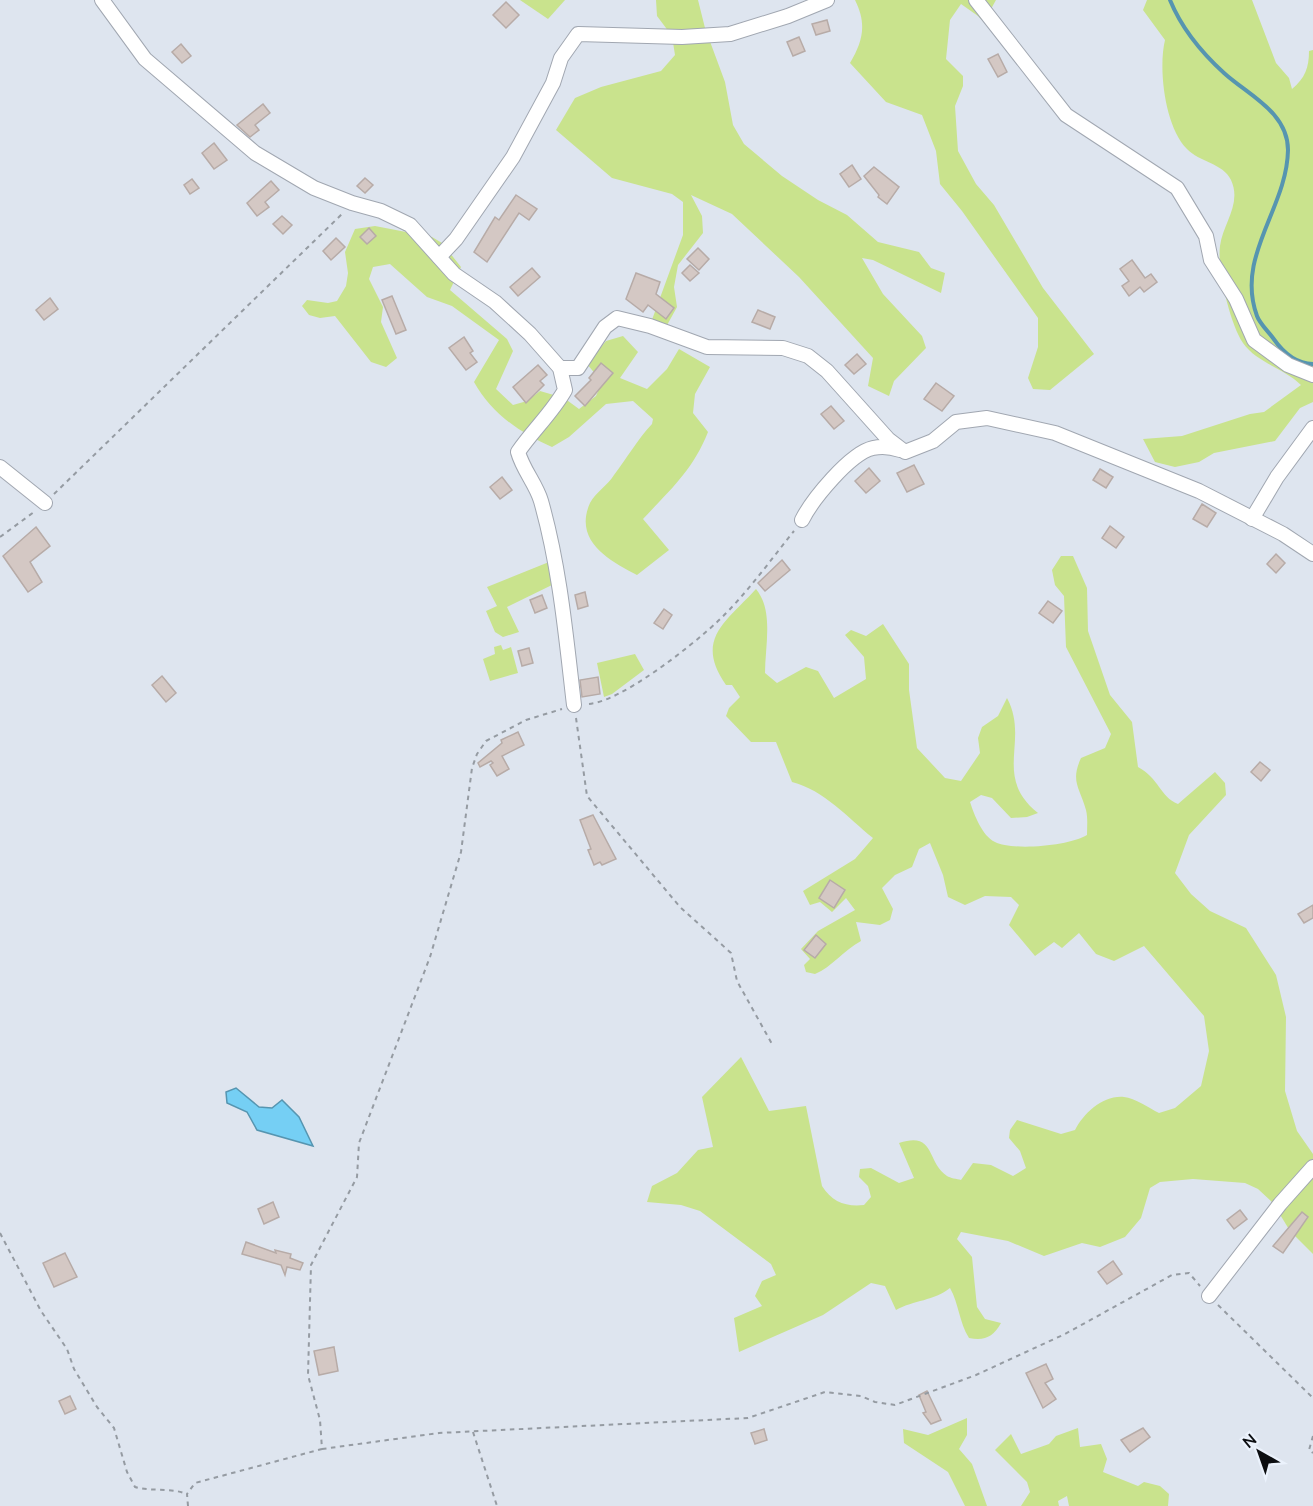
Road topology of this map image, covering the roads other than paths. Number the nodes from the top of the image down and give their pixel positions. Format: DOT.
graph roads {
  1 [pos="102,0"];
  2 [pos="827,0"];
  3 [pos="976,0"];
  4 [pos="439,257"];
  5 [pos="560,368"];
  6 [pos="1313,375"];
  7 [pos="1313,428"];
  8 [pos="905,452"];
  9 [pos="0,467"];
  10 [pos="45,503"];
  11 [pos="1252,519"];
  12 [pos="802,520"];
  13 [pos="1313,554"];
  14 [pos="574,705"];
  15 [pos="1313,1167"];
  16 [pos="1209,1296"];
  1 -- 4 [label="street"];
  2 -- 4 [label="street"];
  3 -- 6 [label="street"];
  4 -- 5 [label="street"];
  5 -- 8 [label="street"];
  5 -- 14 [label="street"];
  7 -- 11 [label="street"];
  8 -- 11 [label="street"];
  8 -- 12 [label="street"];
  9 -- 10 [label="street"];
  11 -- 13 [label="street"];
  15 -- 16 [label="street"];
}
